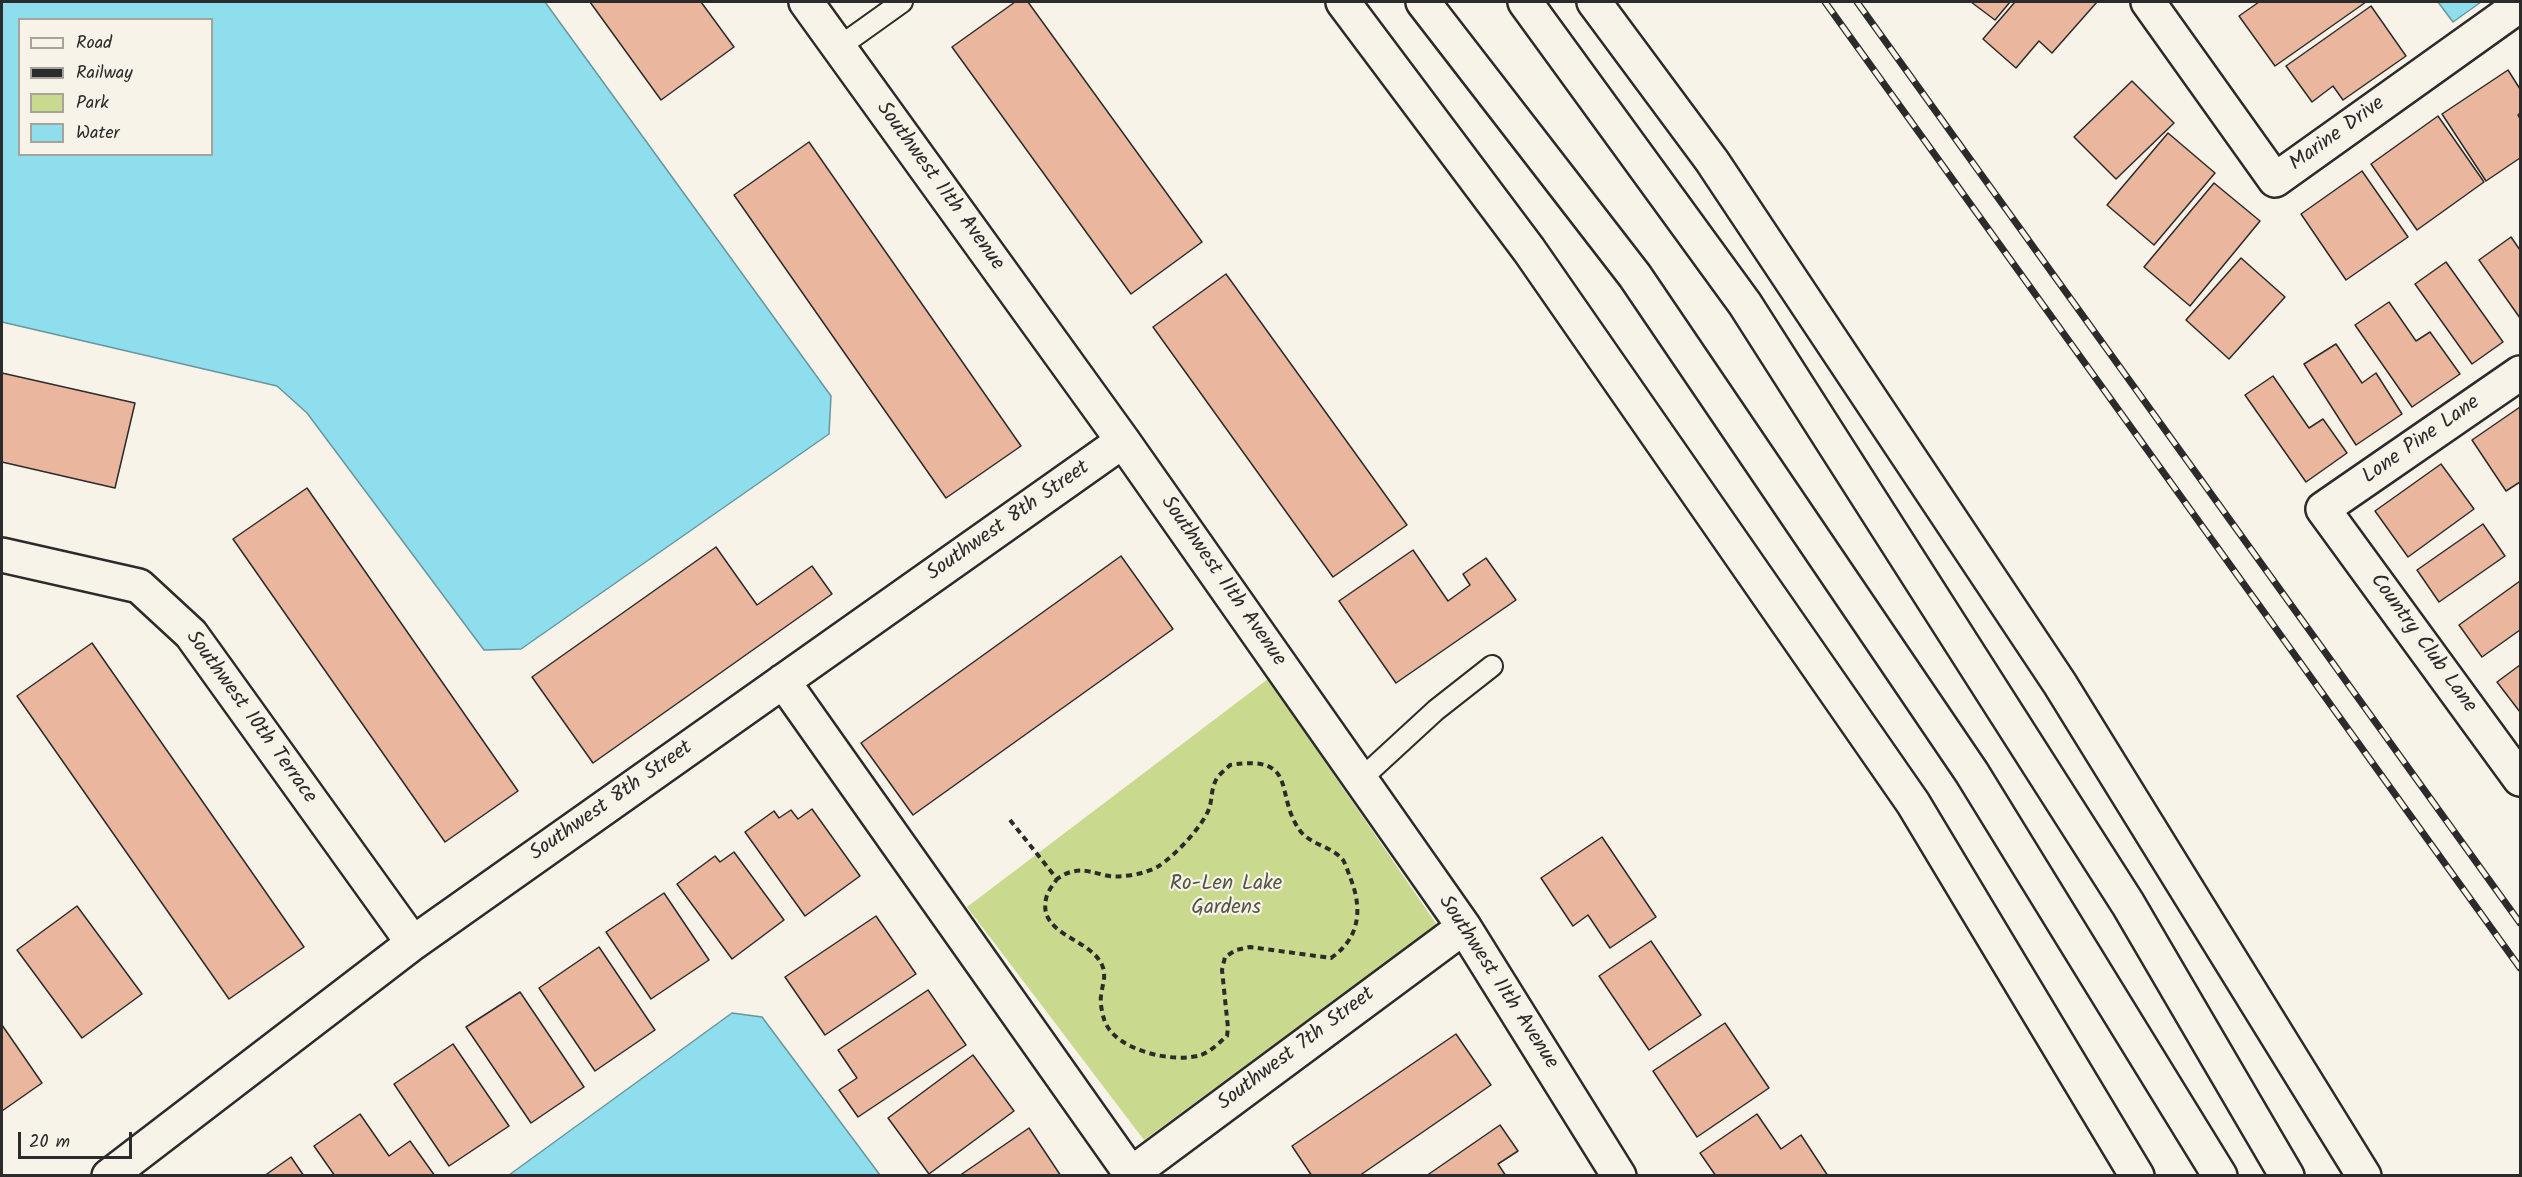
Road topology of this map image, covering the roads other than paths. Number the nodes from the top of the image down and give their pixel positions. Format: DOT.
graph roads {
  1 [pos="806,2"];
  2 [pos="902,2"];
  3 [pos="1342,2"];
  4 [pos="1424,2"];
  5 [pos="1525,2"];
  6 [pos="1594,2"];
  7 [pos="2148,2"];
  8 [pos="2520,4"];
  9 [pos="839,47"];
  10 [pos="2520,373"];
  11 [pos="1123,441"];
  12 [pos="2324,509"];
  13 [pos="2,555"];
  14 [pos="1492,666"];
  15 [pos="783,681"];
  16 [pos="1360,779"];
  17 [pos="2520,779"];
  18 [pos="1464,927"];
  19 [pos="413,943"];
  20 [pos="109,1176"];
  21 [pos="1619,1176"];
  22 [pos="2137,1176"];
  23 [pos="2220,1176"];
  24 [pos="2287,1176"];
  25 [pos="2364,1176"];
  1 -- 9 [label="main road, Southwest 11th Avenue"];
  2 -- 9 [label="lane"];
  3 -- 22 [label="main road"];
  4 -- 23 [label="main road"];
  5 -- 24 [label="main road"];
  6 -- 25 [label="main road"];
  7 -- 8 [label="main road, Marine Drive"];
  9 -- 11 [label="main road, Southwest 11th Avenue"];
  10 -- 12 [label="main road, Lone Pine Lane"];
  11 -- 15 [label="main road, Southwest 8th Street"];
  11 -- 16 [label="main road, Southwest 11th Avenue"];
  12 -- 17 [label="main road, Country Club Lane"];
  13 -- 19 [label="main road, Southwest 10th Terrace"];
  14 -- 16 [label="lane"];
  15 -- 18 [label="main road, Southwest 7th Street"];
  15 -- 19 [label="main road, Southwest 8th Street"];
  16 -- 18 [label="main road, Southwest 11th Avenue"];
  18 -- 21 [label="main road, Southwest 11th Avenue"];
  19 -- 20 [label="main road, Southwest 8th Street"];
}
